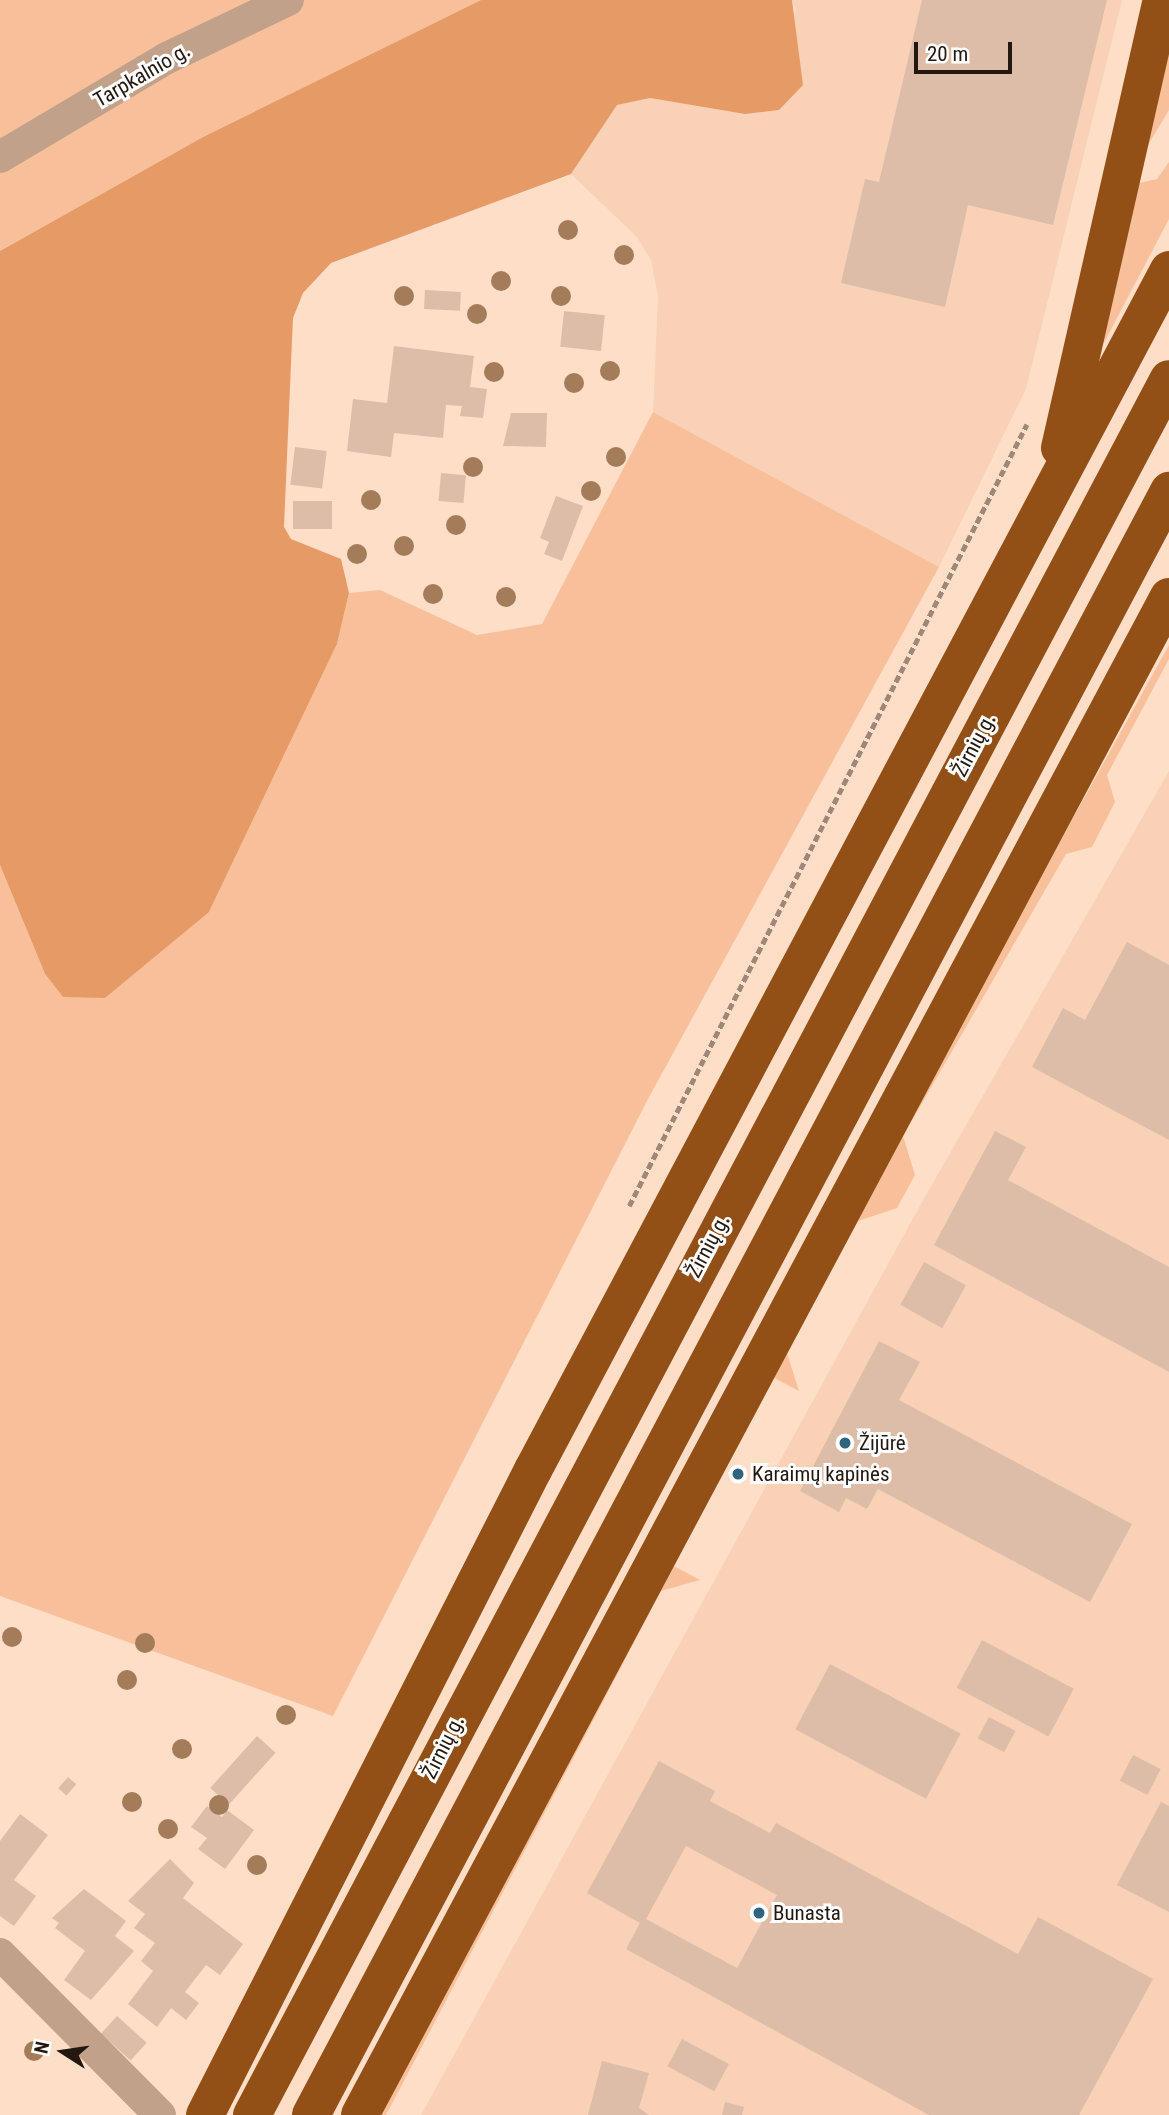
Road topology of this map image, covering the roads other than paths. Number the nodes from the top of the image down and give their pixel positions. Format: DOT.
graph roads {
  1 [pos="288,0"];
  2 [pos="1162,0"];
  3 [pos="0,157"];
  4 [pos="1169,270"];
  5 [pos="1169,379"];
  6 [pos="1050,491"];
  7 [pos="1169,491"];
  8 [pos="1169,597"];
  9 [pos="0,1954"];
  10 [pos="160,2115"];
  11 [pos="205,2115"];
  12 [pos="252,2115"];
  13 [pos="311,2115"];
  14 [pos="360,2115"];
  1 -- 3 [label="street, Tarpkalnio g."];
  2 -- 6 [label="highway"];
  4 -- 6 [label="highway"];
  5 -- 12 [label="highway, Žirnių g."];
  6 -- 11 [label="highway"];
  7 -- 13 [label="highway"];
  8 -- 14 [label="highway"];
  9 -- 10 [label="street"];
}
